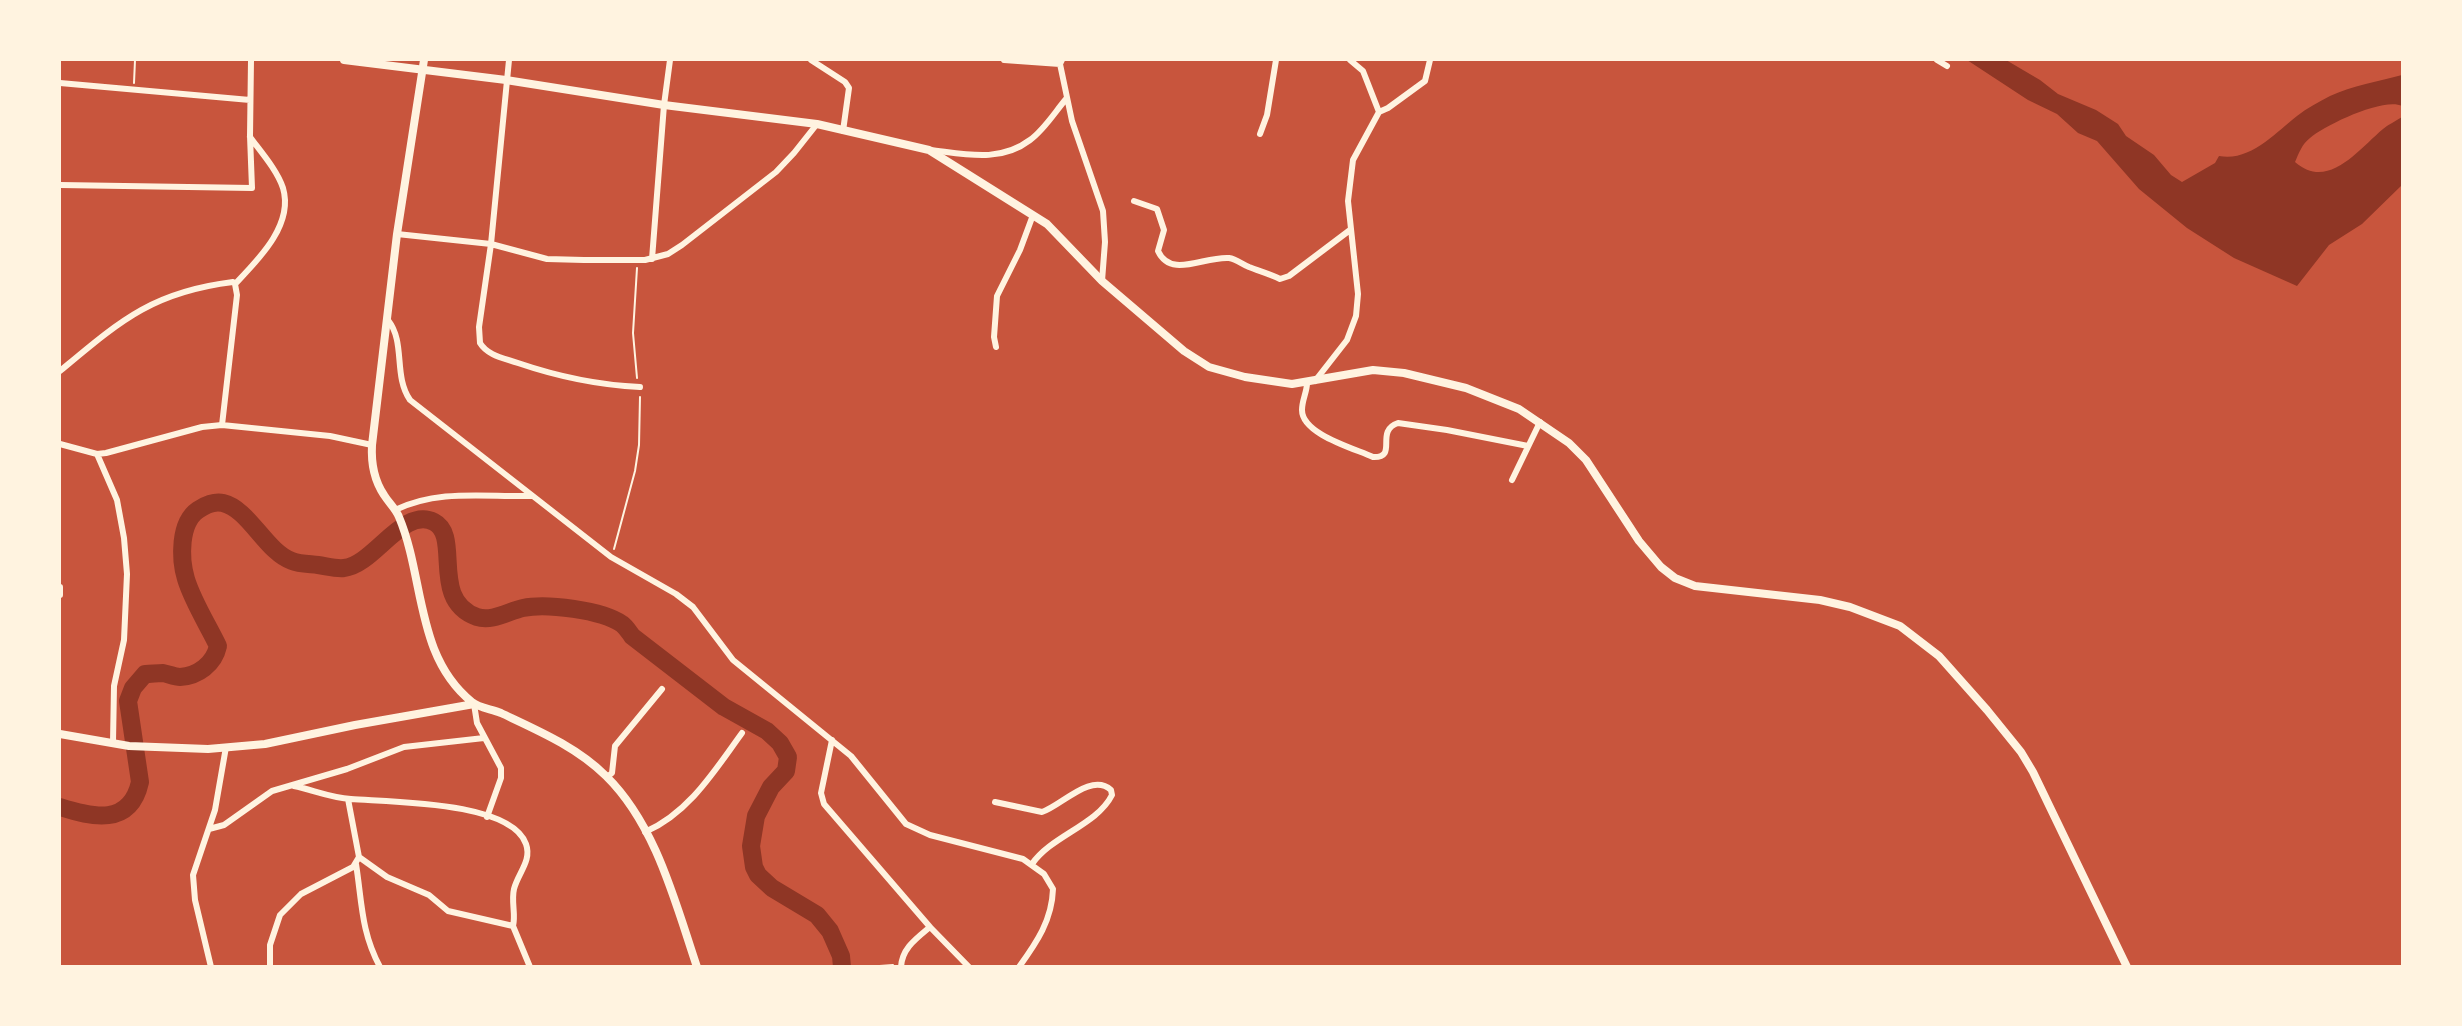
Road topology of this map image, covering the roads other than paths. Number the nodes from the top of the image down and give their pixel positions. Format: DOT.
graph roads {
  1 [pos="251,60"];
  2 [pos="344,60"];
  3 [pos="424,60"];
  4 [pos="509,60"];
  5 [pos="670,60"];
  6 [pos="811,60"];
  7 [pos="1004,60"];
  8 [pos="1030,60"];
  9 [pos="1276,60"];
  10 [pos="1350,60"];
  11 [pos="1430,60"];
  12 [pos="1937,60"];
  13 [pos="1061,62"];
  14 [pos="1947,66"];
  15 [pos="422,69"];
  16 [pos="506,80"];
  17 [pos="60,83"];
  18 [pos="1066,99"];
  19 [pos="250,100"];
  20 [pos="664,106"];
  21 [pos="1379,112"];
  22 [pos="817,124"];
  23 [pos="843,131"];
  24 [pos="1260,134"];
  25 [pos="250,136"];
  26 [pos="929,150"];
  27 [pos="60,185"];
  28 [pos="1134,201"];
  29 [pos="1033,215"];
  30 [pos="1350,230"];
  31 [pos="397,233"];
  32 [pos="491,244"];
  33 [pos="652,259"];
  34 [pos="1102,281"];
  35 [pos="235,284"];
  36 [pos="388,320"];
  37 [pos="996,347"];
  38 [pos="60,371"];
  39 [pos="1311,382"];
  40 [pos="640,387"];
  41 [pos="1540,422"];
  42 [pos="222,425"];
  43 [pos="60,444"];
  44 [pos="372,445"];
  45 [pos="1528,446"];
  46 [pos="97,454"];
  47 [pos="1512,480"];
  48 [pos="531,496"];
  49 [pos="397,513"];
  50 [pos="60,587"];
  51 [pos="60,595"];
  52 [pos="662,689"];
  53 [pos="474,704"];
  54 [pos="742,733"];
  55 [pos="60,734"];
  56 [pos="485,738"];
  57 [pos="832,740"];
  58 [pos="113,742"];
  59 [pos="226,747"];
  60 [pos="607,776"];
  61 [pos="294,786"];
  62 [pos="348,799"];
  63 [pos="995,802"];
  64 [pos="487,817"];
  65 [pos="209,829"];
  66 [pos="645,832"];
  67 [pos="358,861"];
  68 [pos="1032,864"];
  69 [pos="513,926"];
  70 [pos="930,927"];
  71 [pos="901,965"];
  72 [pos="211,967"];
  73 [pos="270,967"];
  74 [pos="380,967"];
  75 [pos="530,967"];
  76 [pos="697,967"];
  77 [pos="969,967"];
  78 [pos="1019,967"];
  79 [pos="2127,967"];
  1 -- 19 [label="street"];
  2 -- 15 [label="street"];
  3 -- 15 [label="street"];
  4 -- 16 [label="street"];
  5 -- 20 [label="street"];
  6 -- 23 [label="street"];
  7 -- 8 [label="street"];
  8 -- 13 [label="street"];
  9 -- 24 [label="street"];
  10 -- 21 [label="street"];
  11 -- 21 [label="street"];
  12 -- 14 [label="street"];
  13 -- 18 [label="street"];
  15 -- 16 [label="street"];
  15 -- 31 [label="street"];
  16 -- 20 [label="street"];
  16 -- 32 [label="street"];
  17 -- 19 [label="street"];
  18 -- 26 [label="street"];
  18 -- 34 [label="street"];
  19 -- 25 [label="street"];
  20 -- 22 [label="street"];
  20 -- 33 [label="street"];
  21 -- 30 [label="street"];
  22 -- 23 [label="street"];
  22 -- 33 [label="street"];
  23 -- 26 [label="street"];
  25 -- 27 [label="street"];
  25 -- 35 [label="street"];
  26 -- 29 [label="street"];
  28 -- 30 [label="street"];
  29 -- 34 [label="street"];
  29 -- 37 [label="street"];
  30 -- 39 [label="street"];
  31 -- 32 [label="street"];
  31 -- 36 [label="street"];
  32 -- 33 [label="street"];
  32 -- 40 [label="street"];
  34 -- 39 [label="street"];
  35 -- 38 [label="street"];
  35 -- 42 [label="street"];
  36 -- 44 [label="street"];
  36 -- 48 [label="street"];
  39 -- 41 [label="street"];
  39 -- 45 [label="street"];
  41 -- 45 [label="street"];
  41 -- 79 [label="street"];
  42 -- 44 [label="street"];
  42 -- 46 [label="street"];
  43 -- 46 [label="street"];
  44 -- 49 [label="street"];
  45 -- 47 [label="street"];
  46 -- 58 [label="street"];
  48 -- 49 [label="street"];
  48 -- 57 [label="street"];
  49 -- 53 [label="street"];
  50 -- 51 [label="street"];
  52 -- 60 [label="street"];
  53 -- 56 [label="street"];
  53 -- 59 [label="street"];
  53 -- 60 [label="street"];
  54 -- 66 [label="street"];
  55 -- 58 [label="street"];
  56 -- 61 [label="street"];
  56 -- 64 [label="street"];
  57 -- 68 [label="street"];
  57 -- 70 [label="street"];
  58 -- 59 [label="street"];
  59 -- 65 [label="street"];
  60 -- 66 [label="street"];
  61 -- 62 [label="street"];
  61 -- 65 [label="street"];
  62 -- 64 [label="street"];
  62 -- 67 [label="street"];
  63 -- 68 [label="street"];
  64 -- 69 [label="street"];
  65 -- 72 [label="street"];
  66 -- 76 [label="street"];
  67 -- 69 [label="street"];
  67 -- 73 [label="street"];
  67 -- 74 [label="street"];
  68 -- 78 [label="street"];
  69 -- 75 [label="street"];
  70 -- 71 [label="street"];
  70 -- 77 [label="street"];
}
